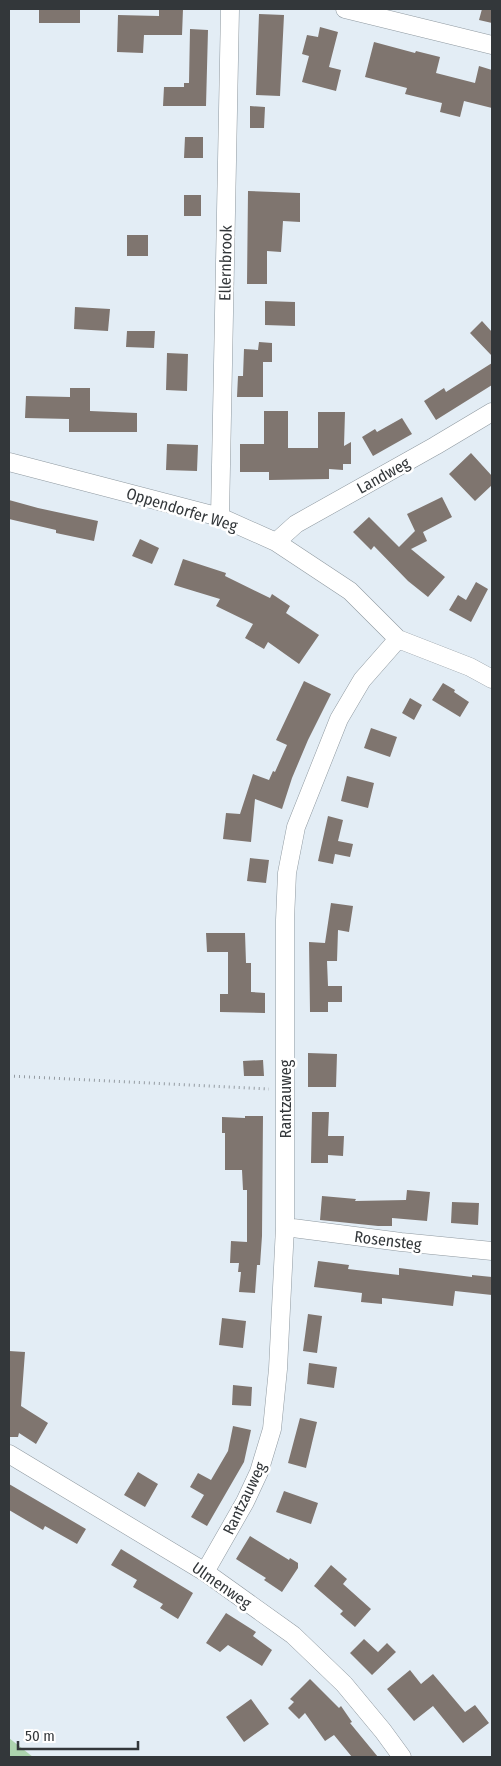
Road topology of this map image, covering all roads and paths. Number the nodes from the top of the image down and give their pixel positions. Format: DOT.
graph roads {
  1 [pos="230,9"];
  2 [pos="344,9"];
  3 [pos="492,46"];
  4 [pos="492,412"];
  5 [pos="9,462"];
  6 [pos="220,516"];
  7 [pos="276,542"];
  8 [pos="398,639"];
  9 [pos="492,679"];
  10 [pos="9,1076"];
  11 [pos="284,1090"];
  12 [pos="285,1227"];
  13 [pos="492,1250"];
  14 [pos="9,1454"];
  15 [pos="205,1572"];
  16 [pos="402,1757"];
  1 -- 6 [label="street, Ellernbrook"];
  2 -- 3 [label="street"];
  4 -- 7 [label="street, Landweg"];
  5 -- 6 [label="street, Oppendorfer Weg"];
  6 -- 7 [label="street, Oppendorfer Weg"];
  7 -- 8 [label="street, Oppendorfer Weg"];
  8 -- 9 [label="street, Oppendorfer Weg"];
  8 -- 11 [label="street, Rantzauweg"];
  10 -- 11 [label="path"];
  11 -- 12 [label="street, Rantzauweg"];
  12 -- 13 [label="street, Rosensteg"];
  12 -- 15 [label="street, Rantzauweg"];
  14 -- 15 [label="street, Ulmenweg"];
  15 -- 16 [label="street, Ulmenweg"];
}
